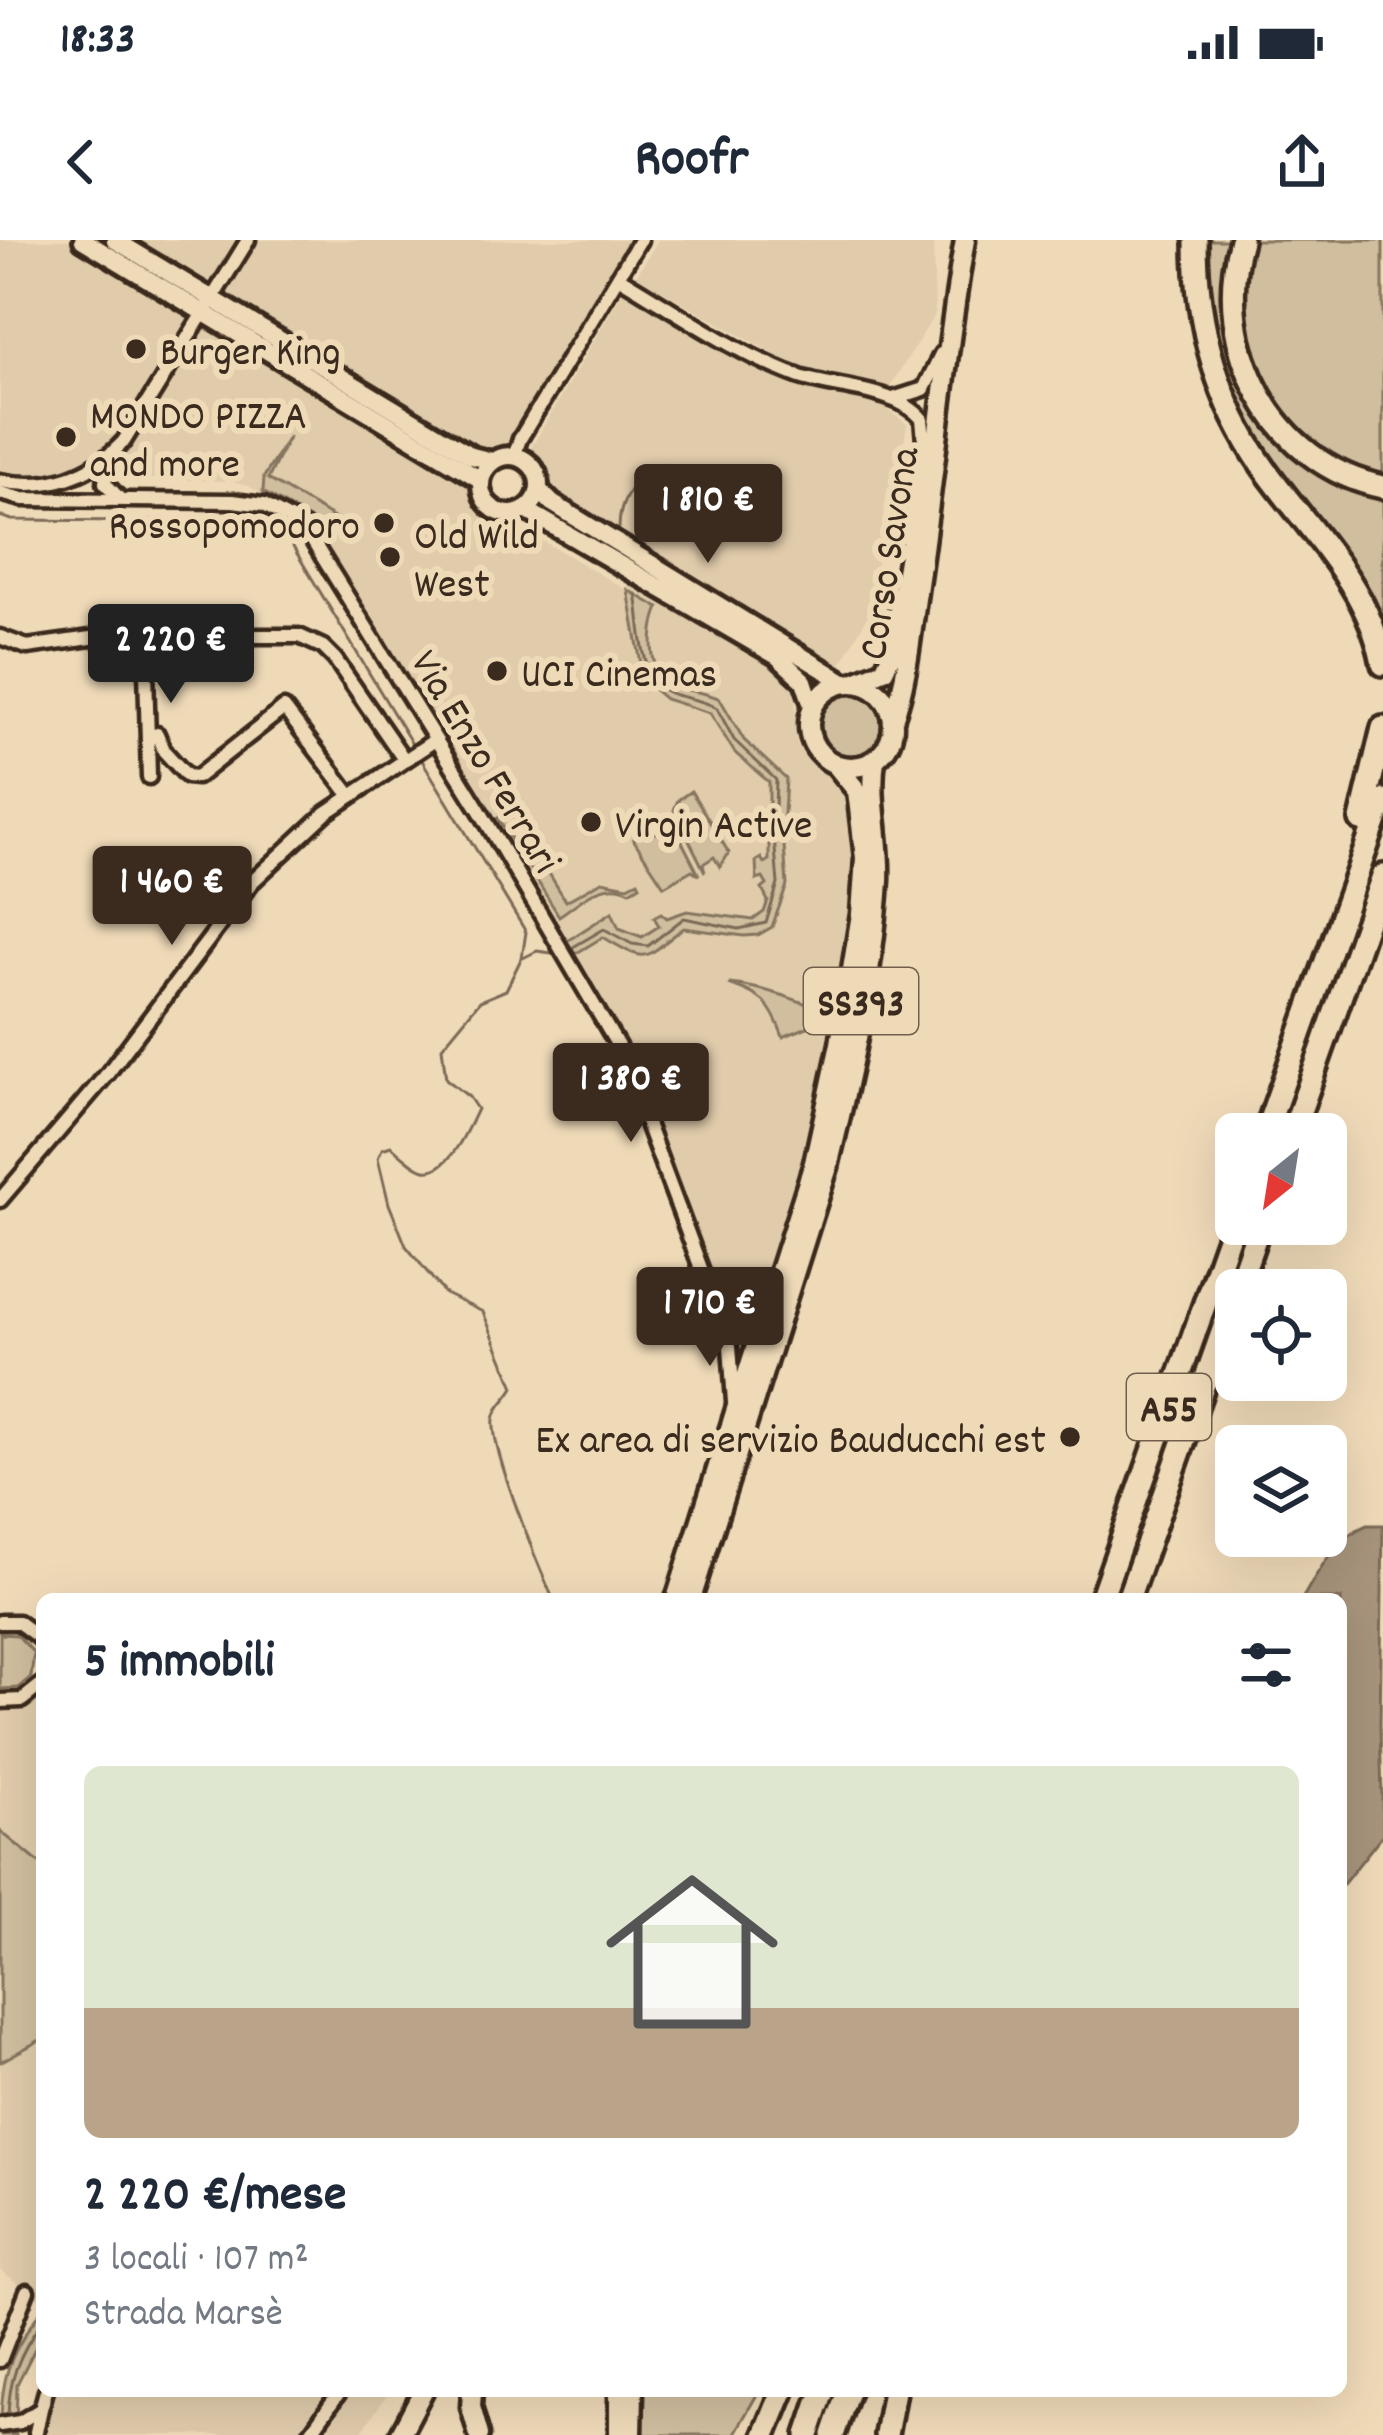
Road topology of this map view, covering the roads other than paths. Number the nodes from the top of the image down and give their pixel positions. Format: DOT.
graph roads {
  1 [pos="83,240"];
  2 [pos="115,240"];
  3 [pos="248,240"];
  4 [pos="640,240"];
  5 [pos="965,240"];
  6 [pos="1196,240"];
  7 [pos="1240,240"];
  8 [pos="618,277"];
  9 [pos="208,306"];
  10 [pos="950,327"];
  11 [pos="942,395"];
  12 [pos="895,398"];
  13 [pos="925,452"];
  14 [pos="514,456"];
  15 [pos="108,458"];
  16 [pos="492,461"];
  17 [pos="481,480"];
  18 [pos="0,481"];
  19 [pos="1383,487"];
  20 [pos="539,490"];
  21 [pos="0,493"];
  22 [pos="121,499"];
  23 [pos="526,510"];
  24 [pos="145,635"];
  25 [pos="0,637"];
  26 [pos="1383,664"];
  27 [pos="850,682"];
  28 [pos="812,706"];
  29 [pos="893,720"];
  30 [pos="1383,728"];
  31 [pos="157,734"];
  32 [pos="435,740"];
  33 [pos="411,754"];
  34 [pos="874,760"];
  35 [pos="836,765"];
  36 [pos="149,777"];
  37 [pos="351,796"];
  38 [pos="1383,800"];
  39 [pos="1383,876"];
  40 [pos="1383,907"];
  41 [pos="1345,910"];
  42 [pos="1358,950"];
  43 [pos="1272,1113"];
  44 [pos="1300,1113"];
  45 [pos="0,1200"];
  46 [pos="1225,1245"];
  47 [pos="1215,1354"];
  48 [pos="734,1410"];
  49 [pos="678,1593"];
  50 [pos="693,1593"];
  51 [pos="1103,1593"];
  52 [pos="1130,1593"];
  53 [pos="0,1622"];
  54 [pos="36,1636"];
  55 [pos="36,1689"];
  56 [pos="0,1702"];
  57 [pos="26,2291"];
  58 [pos="0,2360"];
  59 [pos="44,2397"];
  60 [pos="336,2397"];
  61 [pos="420,2397"];
  62 [pos="472,2397"];
  63 [pos="620,2397"];
  64 [pos="633,2397"];
  65 [pos="780,2397"];
  66 [pos="821,2397"];
  67 [pos="846,2397"];
  68 [pos="893,2397"];
  69 [pos="41,2409"];
  70 [pos="20,2422"];
  71 [pos="0,2425"];
  72 [pos="36,2434"];
  73 [pos="309,2435"];
  74 [pos="400,2435"];
  75 [pos="479,2435"];
  76 [pos="619,2435"];
  77 [pos="632,2435"];
  78 [pos="764,2435"];
  79 [pos="808,2435"];
  80 [pos="833,2435"];
  81 [pos="886,2435"];
  1 -- 9 [label="street"];
  2 -- 9 [label="street"];
  3 -- 9 [label="street"];
  4 -- 8 [label="street"];
  5 -- 10 [label="main road, Corso Savona / SS393"];
  6 -- 26 [label="highway"];
  7 -- 19 [label="highway"];
  8 -- 12 [label="street"];
  8 -- 14 [label="street"];
  9 -- 15 [label="street"];
  9 -- 16 [label="street"];
  9 -- 17 [label="street"];
  10 -- 11 [label="main road, Corso Savona / SS393"];
  10 -- 12 [label="street"];
  11 -- 13 [label="main road, Corso Savona / SS393"];
  11 -- 29 [label="main road, Corso Savona / SS393"];
  12 -- 13 [label="street"];
  13 -- 27 [label="main road, Corso Savona / SS393"];
  14 -- 16 [label="street"];
  14 -- 20 [label="street"];
  15 -- 18 [label="street"];
  15 -- 22 [label="street"];
  16 -- 17 [label="street"];
  17 -- 23 [label="street"];
  20 -- 23 [label="street"];
  20 -- 27 [label="street"];
  21 -- 22 [label="street, Via Enzo Ferrari"];
  22 -- 32 [label="street, Via Enzo Ferrari"];
  23 -- 28 [label="street"];
  24 -- 25 [label="street"];
  24 -- 33 [label="street"];
  24 -- 36 [label="street"];
  27 -- 28 [label="main road, Corso Savona / SS393"];
  27 -- 29 [label="main road, Corso Savona"];
  28 -- 35 [label="main road, Corso Savona / SS393"];
  29 -- 34 [label="main road, Corso Savona / SS393"];
  30 -- 41 [label="highway"];
  31 -- 37 [label="street"];
  32 -- 33 [label="street"];
  32 -- 48 [label="street, Via Enzo Ferrari"];
  33 -- 37 [label="street"];
  34 -- 35 [label="main road"];
  34 -- 50 [label="main road, Corso Savona / SS393"];
  35 -- 48 [label="main road, Corso Savona / SS393"];
  37 -- 45 [label="street"];
  38 -- 41 [label="highway"];
  39 -- 42 [label="highway"];
  40 -- 42 [label="highway"];
  41 -- 43 [label="highway"];
  42 -- 44 [label="highway"];
  46 -- 51 [label="highway, A55"];
  47 -- 52 [label="highway, A55"];
  48 -- 49 [label="main road, Corso Savona / SS393"];
  53 -- 54 [label="street"];
  55 -- 56 [label="street"];
  57 -- 58 [label="street"];
  59 -- 69 [label="street"];
  60 -- 73 [label="street"];
  61 -- 74 [label="main road"];
  62 -- 75 [label="main road"];
  63 -- 76 [label="main road"];
  64 -- 77 [label="main road"];
  65 -- 78 [label="highway"];
  66 -- 79 [label="highway"];
  67 -- 80 [label="highway"];
  68 -- 81 [label="highway"];
  69 -- 70 [label="street"];
  69 -- 72 [label="street"];
  70 -- 71 [label="street"];
  70 -- 72 [label="street"];
}
